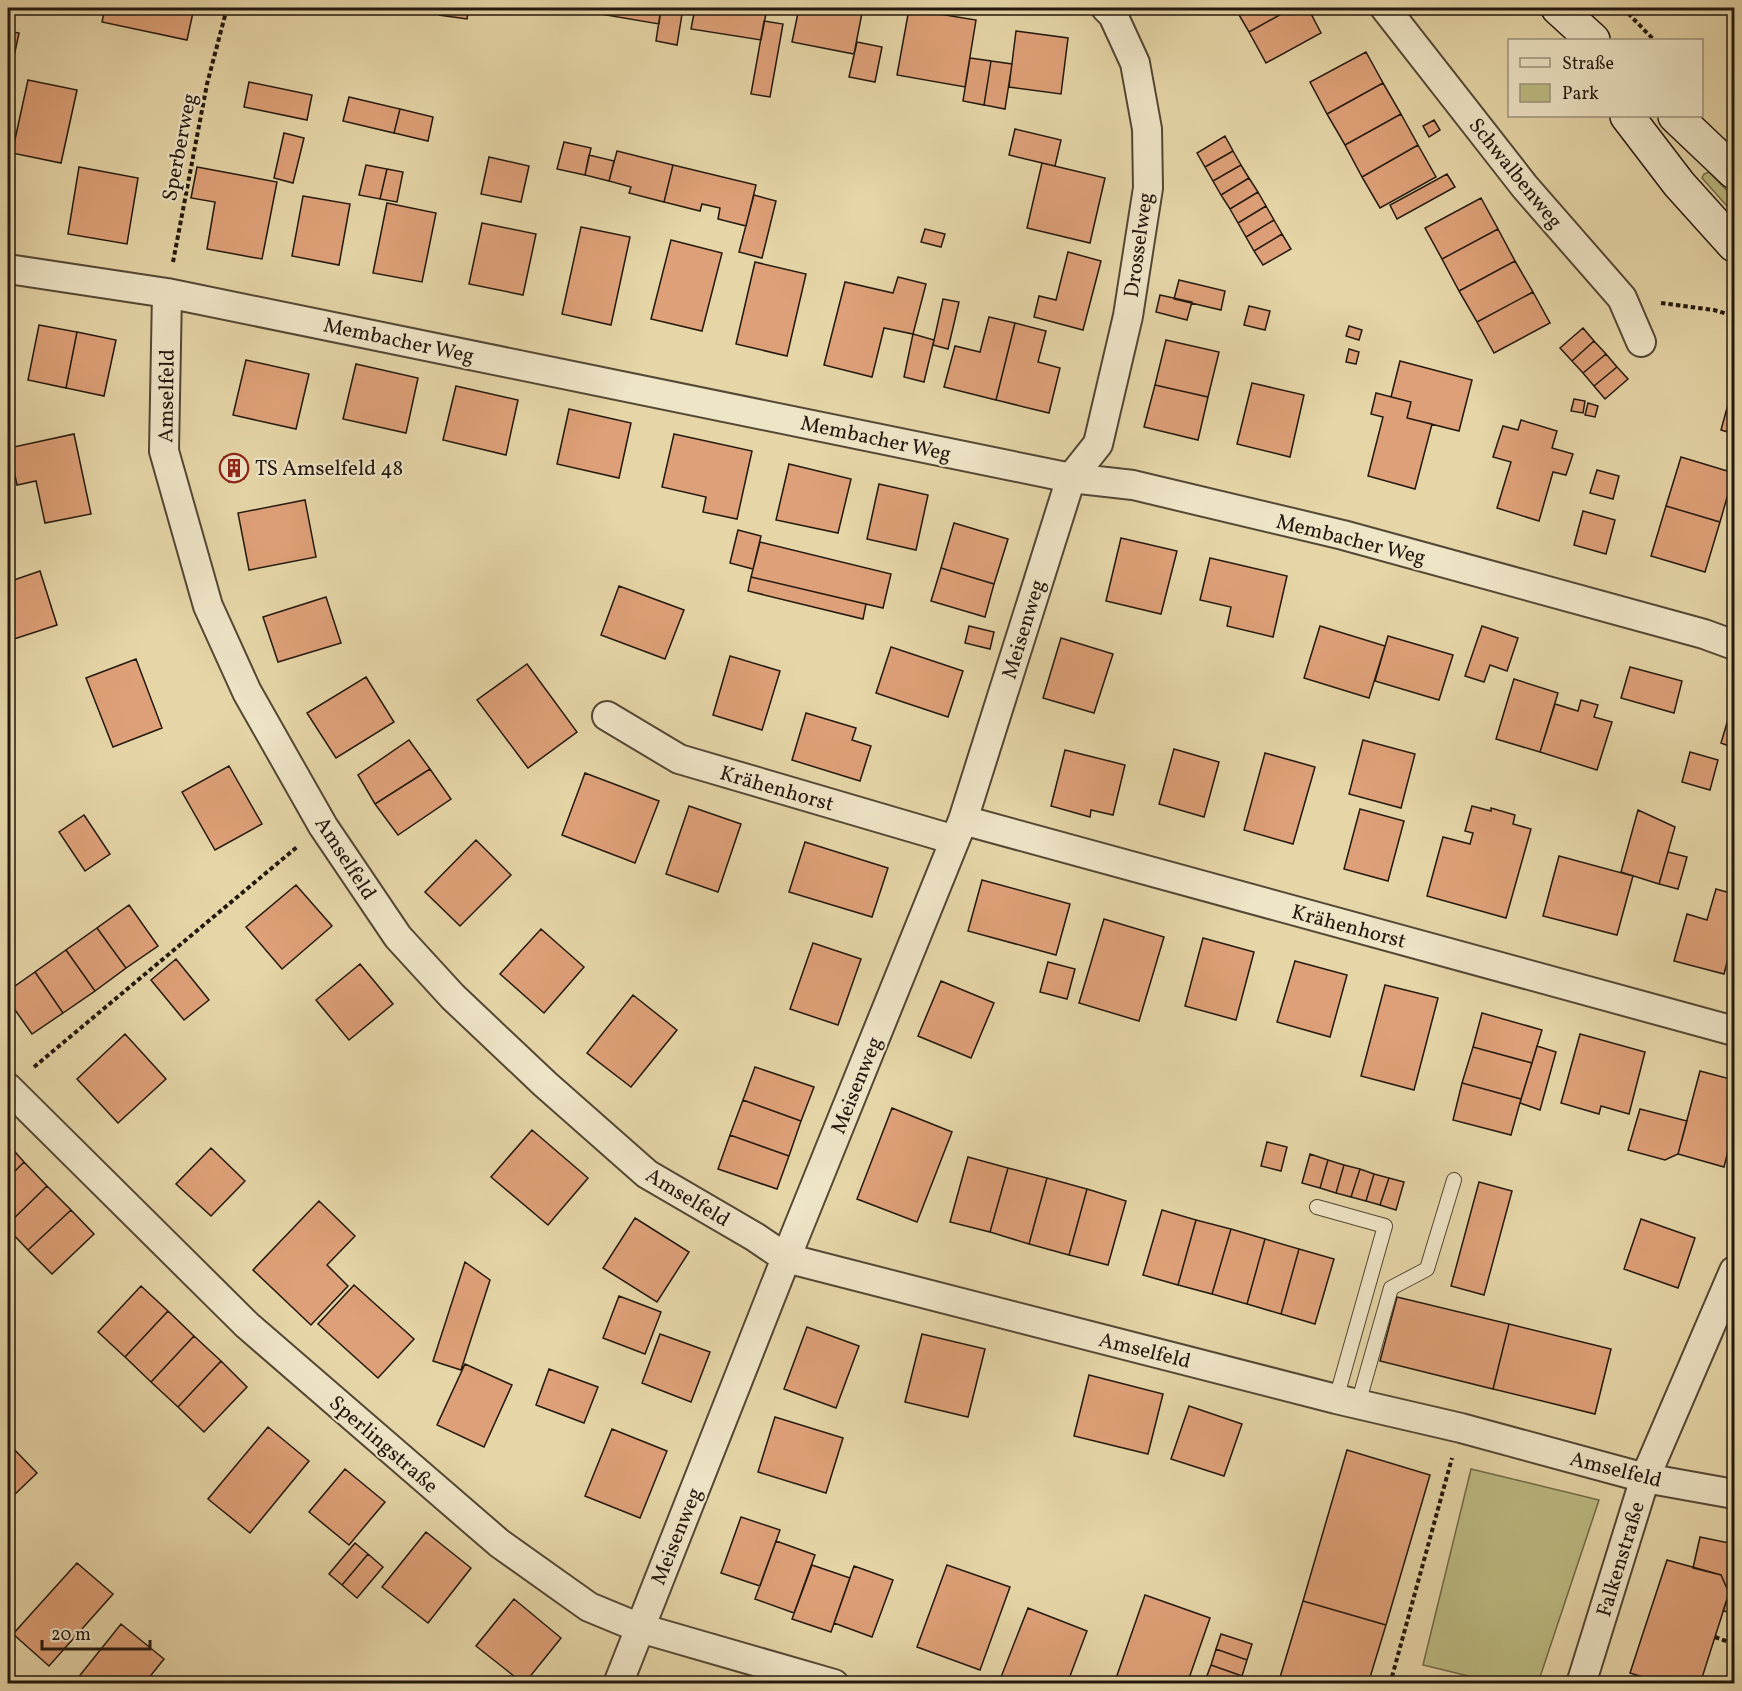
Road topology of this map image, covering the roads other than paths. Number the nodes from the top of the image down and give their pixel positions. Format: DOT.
graph roads {
  1 [pos="1106,8"];
  2 [pos="1384,8"];
  3 [pos="1546,8"];
  4 [pos="1558,8"];
  5 [pos="1570,39"];
  6 [pos="1592,39"];
  7 [pos="1629,117"];
  8 [pos="1676,117"];
  9 [pos="1734,172"];
  10 [pos="1734,245"];
  11 [pos="8,269"];
  12 [pos="167,293"];
  13 [pos="1641,342"];
  14 [pos="1071,478"];
  15 [pos="1734,645"];
  16 [pos="607,716"];
  17 [pos="959,830"];
  18 [pos="1734,1031"];
  19 [pos="8,1088"];
  20 [pos="1454,1180"];
  21 [pos="1317,1207"];
  22 [pos="786,1258"];
  23 [pos="1734,1271"];
  24 [pos="1347,1401"];
  25 [pos="1645,1478"];
  26 [pos="1734,1494"];
  27 [pos="640,1628"];
  28 [pos="618,1683"];
  29 [pos="834,1683"];
  30 [pos="1581,1683"];
  1 -- 14 [label="street, Drosselweg"];
  2 -- 13 [label="street, Schwalbenweg"];
  3 -- 5 [label="main road"];
  4 -- 6 [label="main road"];
  7 -- 10 [label="main road"];
  8 -- 9 [label="main road"];
  11 -- 12 [label="street, Membacher Weg"];
  12 -- 14 [label="street, Membacher Weg"];
  12 -- 22 [label="street, Amselfeld"];
  14 -- 15 [label="street, Membacher Weg"];
  14 -- 17 [label="street, Meisenweg"];
  16 -- 17 [label="street, Krähenhorst"];
  17 -- 18 [label="street, Krähenhorst"];
  17 -- 22 [label="street, Meisenweg"];
  19 -- 27 [label="street, Sperlingstraße"];
  20 -- 24 [label="lane"];
  21 -- 24 [label="lane"];
  22 -- 24 [label="street, Amselfeld"];
  22 -- 27 [label="street, Meisenweg"];
  23 -- 25 [label="street, Falkenstraße"];
  24 -- 25 [label="street, Amselfeld"];
  25 -- 26 [label="street, Amselfeld"];
  25 -- 30 [label="street, Falkenstraße"];
  27 -- 28 [label="street, Meisenweg"];
  27 -- 29 [label="street, Sperlingstraße"];
}
